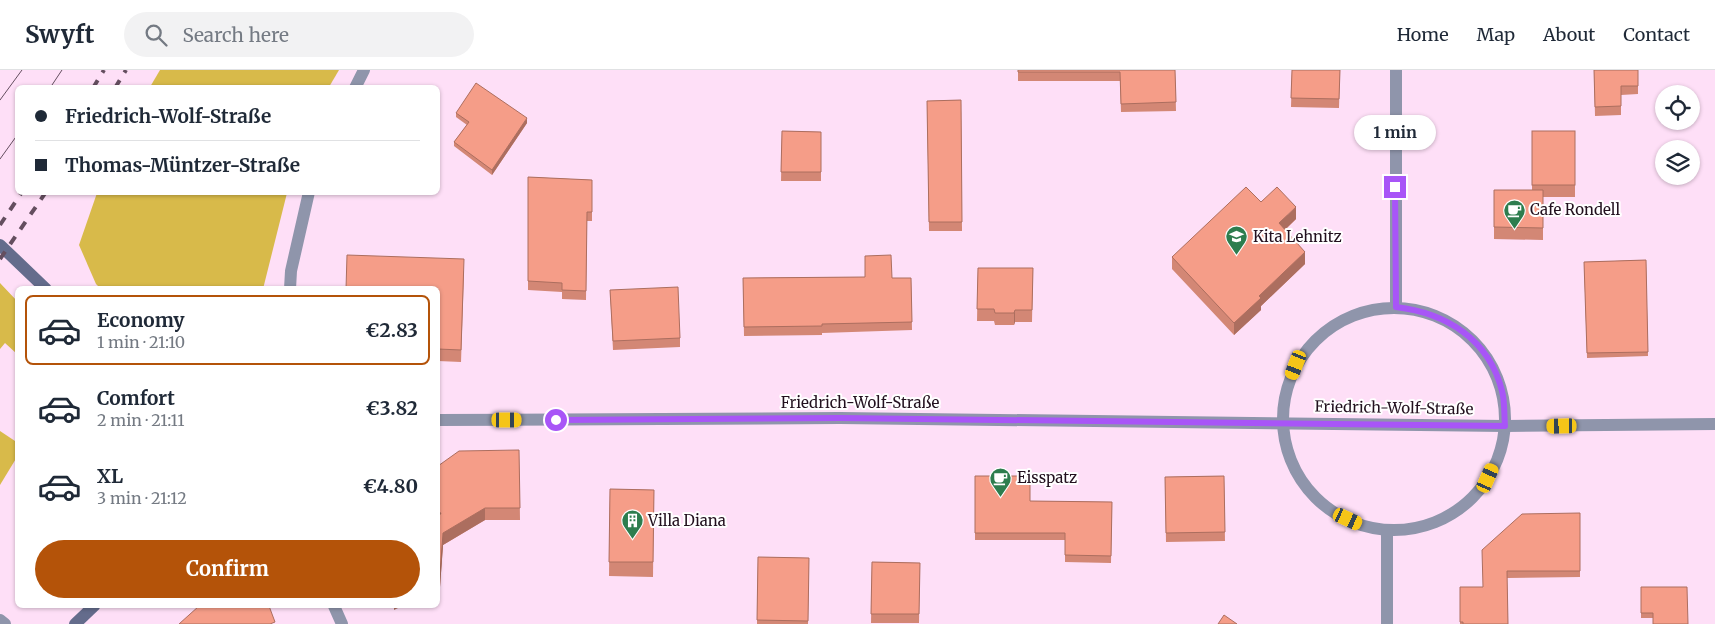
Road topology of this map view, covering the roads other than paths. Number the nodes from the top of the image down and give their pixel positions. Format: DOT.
graph roads {
  1 [pos="364,70"];
  2 [pos="1396,70"];
  3 [pos="356,85"];
  4 [pos="308,195"];
  5 [pos="0,245"];
  6 [pos="43,286"];
  7 [pos="290,286"];
  8 [pos="1396,307"];
  9 [pos="440,420"];
  10 [pos="1283,423"];
  11 [pos="1715,424"];
  12 [pos="1505,426"];
  13 [pos="1386,530"];
  14 [pos="92,608"];
  15 [pos="335,608"];
  16 [pos="0,620"];
  17 [pos="5,624"];
  18 [pos="75,624"];
  19 [pos="342,624"];
  20 [pos="1388,624"];
  1 -- 3 [label="street"];
  2 -- 8 [label="street"];
  4 -- 7 [label="street"];
  5 -- 6 [label="main road"];
  8 -- 10 [label="street"];
  8 -- 12 [label="street"];
  9 -- 10 [label="street, Friedrich-Wolf-Straße"];
  10 -- 12 [label="street, Friedrich-Wolf-Straße"];
  10 -- 13 [label="street"];
  11 -- 12 [label="street, Friedrich-Wolf-Straße"];
  12 -- 13 [label="street"];
  13 -- 20 [label="street"];
  14 -- 18 [label="main road"];
  15 -- 19 [label="street"];
  16 -- 17 [label="street"];
}
